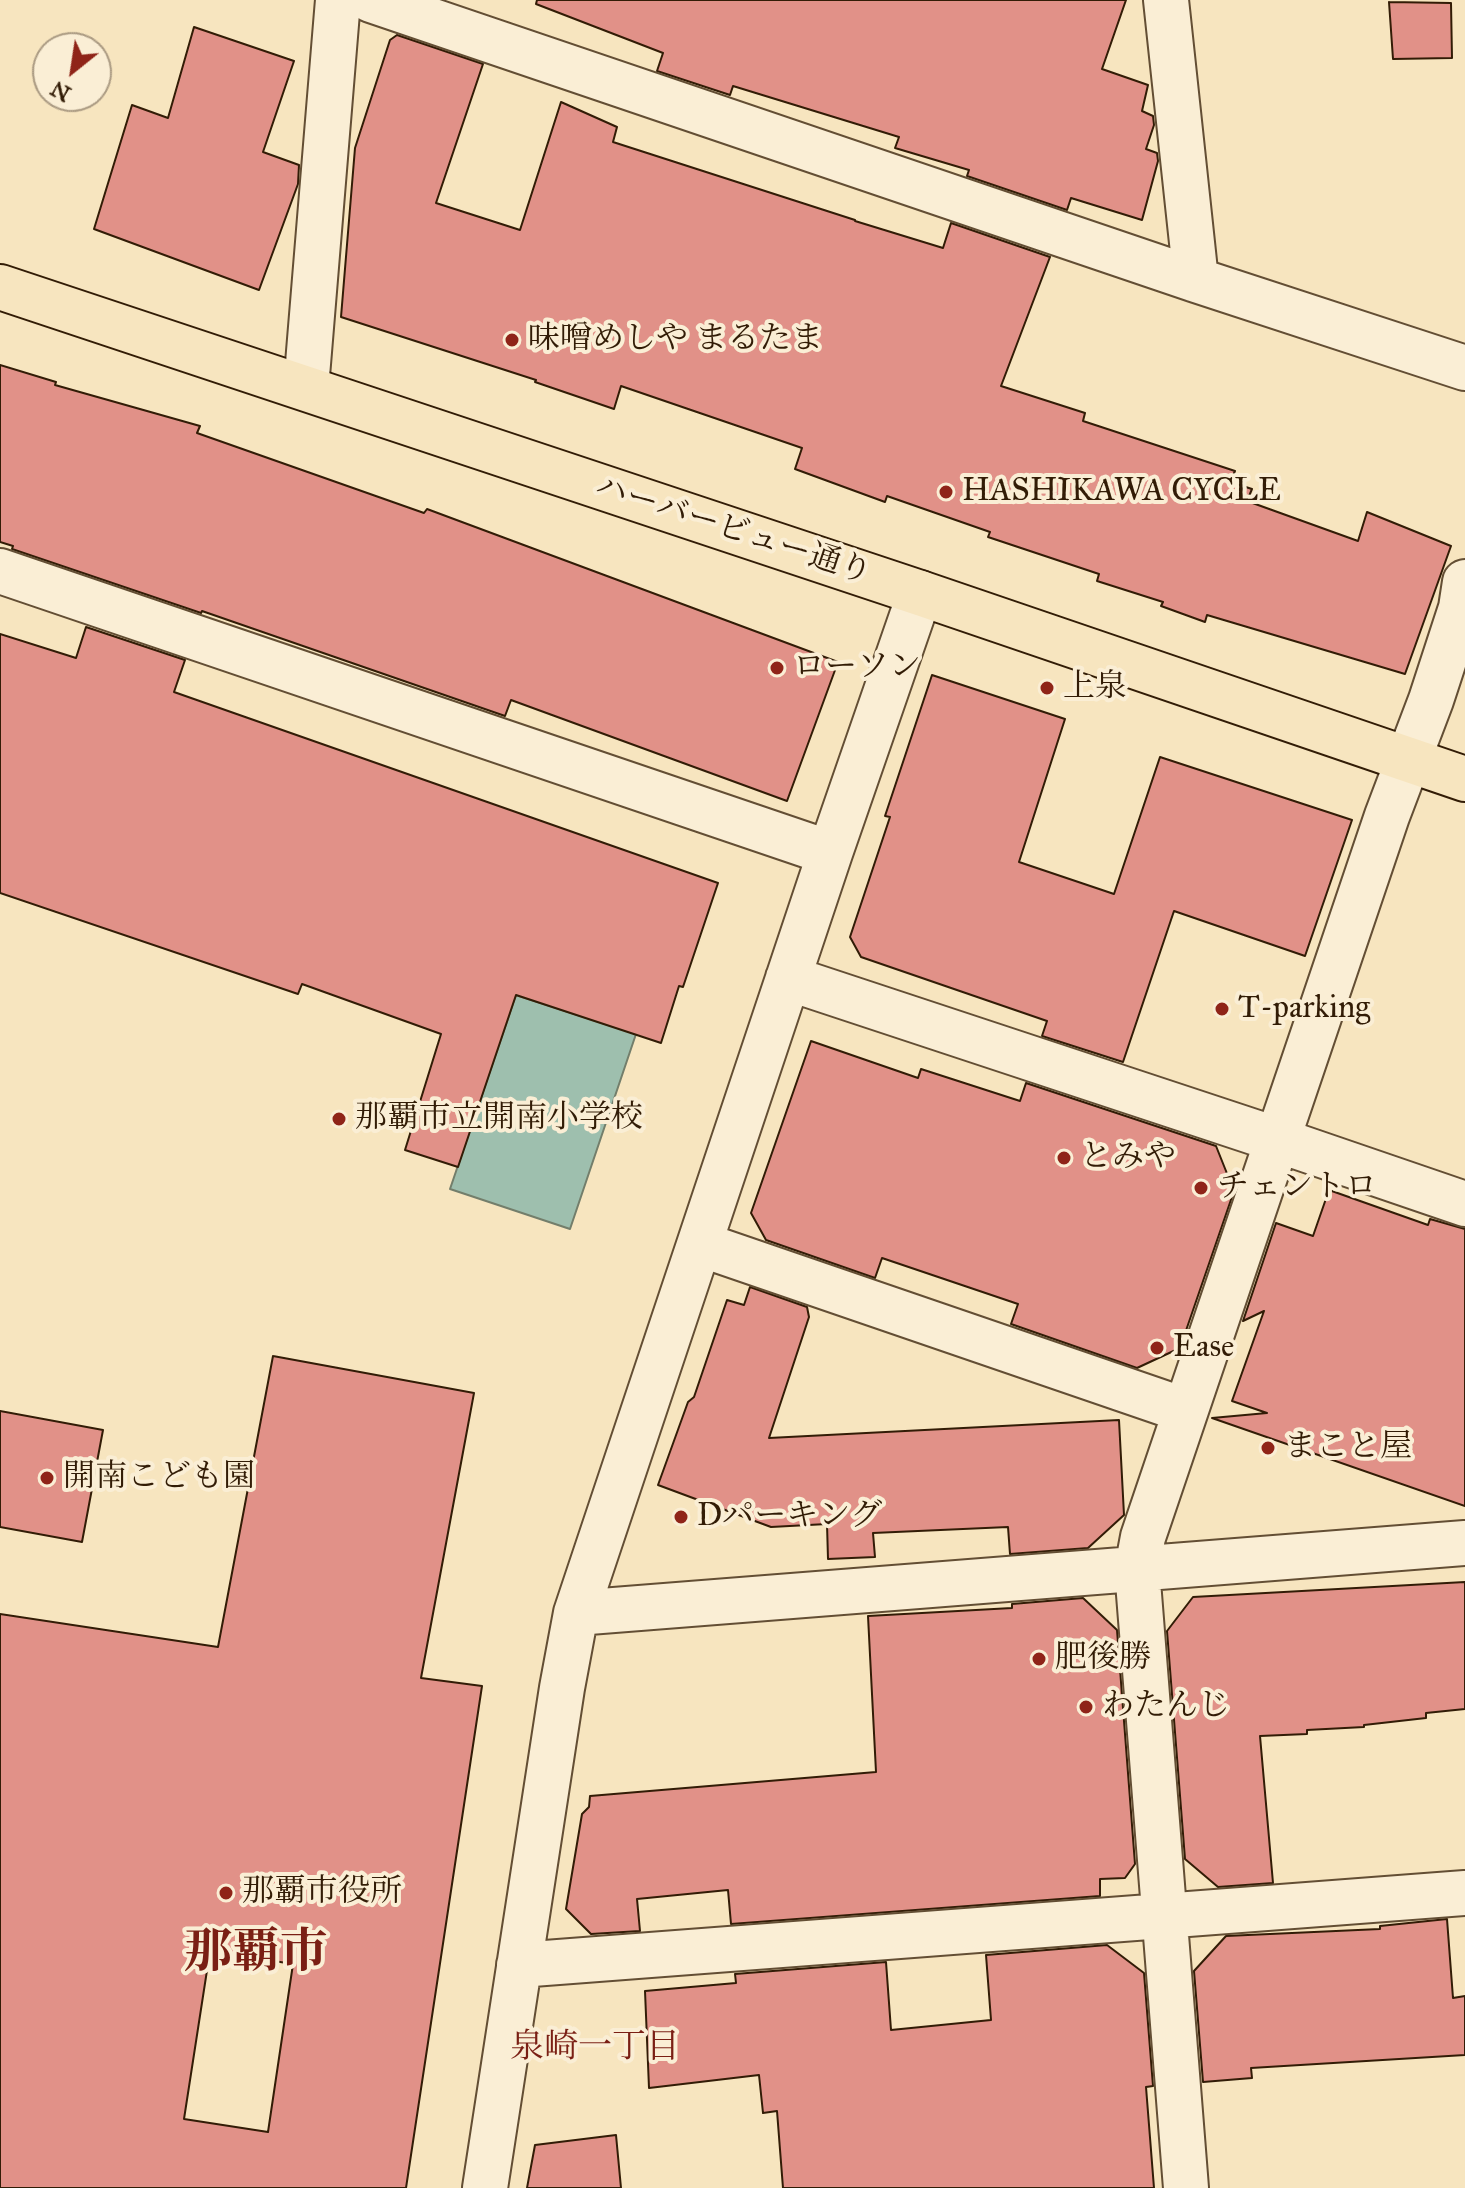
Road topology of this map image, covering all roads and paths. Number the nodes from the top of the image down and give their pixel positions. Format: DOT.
graph roads {
  1 [pos="338,0"];
  2 [pos="371,0"];
  3 [pos="1166,0"];
  4 [pos="1196,280"];
  5 [pos="0,287"];
  6 [pos="1465,368"];
  7 [pos="306,388"];
  8 [pos="0,571"];
  9 [pos="1465,582"];
  10 [pos="920,593"];
  11 [pos="1409,759"];
  12 [pos="1465,779"];
  13 [pos="830,853"];
  14 [pos="788,978"];
  15 [pos="1278,1140"];
  16 [pos="1465,1204"];
  17 [pos="700,1244"];
  18 [pos="1184,1410"];
  19 [pos="1465,1543"];
  20 [pos="1137,1569"];
  21 [pos="576,1613"];
  22 [pos="1465,1893"];
  23 [pos="1163,1917"];
  24 [pos="519,1965"];
  25 [pos="485,2188"];
  26 [pos="1186,2188"];
  1 -- 7 [label="street"];
  2 -- 4 [label="street"];
  3 -- 4 [label="street"];
  4 -- 6 [label="street"];
  5 -- 7 [label="main road, ハーバービュー通り"];
  7 -- 10 [label="main road, ハーバービュー通り"];
  8 -- 13 [label="street"];
  9 -- 11 [label="street"];
  10 -- 11 [label="main road, ハーバービュー通り"];
  10 -- 13 [label="street"];
  11 -- 12 [label="main road, ハーバービュー通り"];
  11 -- 15 [label="street"];
  13 -- 14 [label="street"];
  14 -- 15 [label="street"];
  14 -- 17 [label="street"];
  15 -- 16 [label="street"];
  15 -- 18 [label="street"];
  17 -- 18 [label="street"];
  17 -- 21 [label="street"];
  18 -- 20 [label="street"];
  19 -- 20 [label="street"];
  20 -- 21 [label="street"];
  20 -- 23 [label="street"];
  21 -- 24 [label="street"];
  22 -- 23 [label="street"];
  23 -- 24 [label="street"];
  23 -- 26 [label="street"];
  24 -- 25 [label="street"];
}
